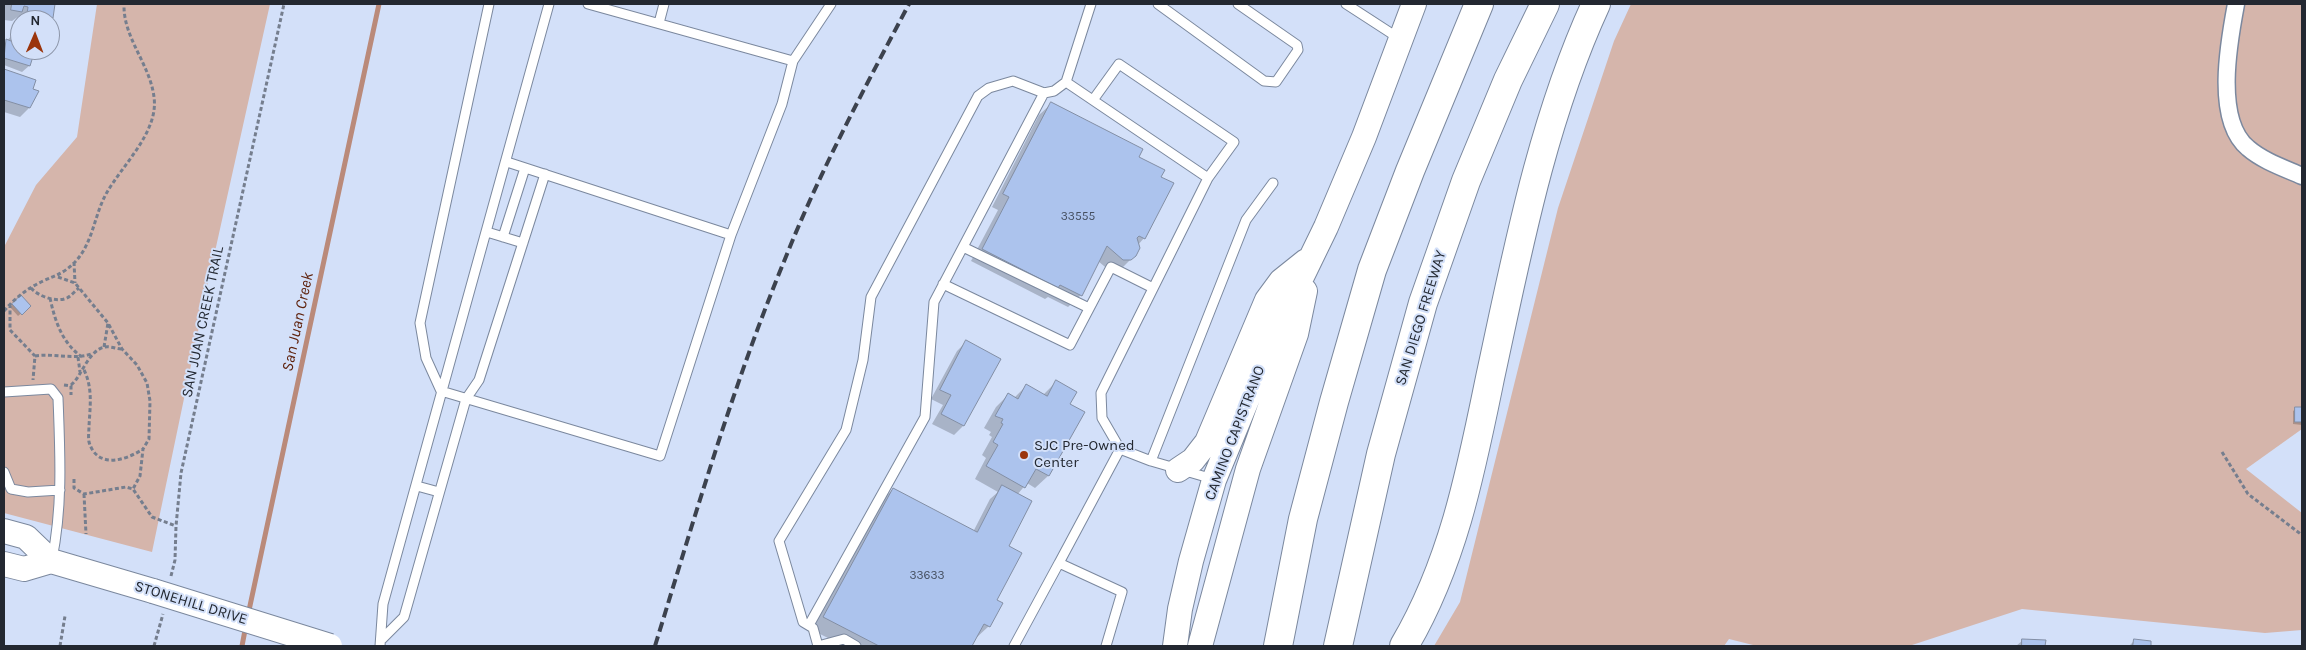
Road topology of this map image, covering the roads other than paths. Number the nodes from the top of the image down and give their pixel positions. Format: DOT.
graph roads {
  1 [pos="488,4"];
  2 [pos="549,4"];
  3 [pos="588,4"];
  4 [pos="664,4"];
  5 [pos="831,4"];
  6 [pos="1091,4"];
  7 [pos="1158,4"];
  8 [pos="1238,4"];
  9 [pos="1346,4"];
  10 [pos="1414,4"];
  11 [pos="1479,4"];
  12 [pos="1545,4"];
  13 [pos="1596,4"];
  14 [pos="2236,4"];
  15 [pos="659,23"];
  16 [pos="1400,40"];
  17 [pos="793,60"];
  18 [pos="1066,82"];
  19 [pos="1044,93"];
  20 [pos="1093,100"];
  21 [pos="507,162"];
  22 [pos="525,168"];
  23 [pos="545,174"];
  24 [pos="2302,176"];
  25 [pos="1208,178"];
  26 [pos="1273,182"];
  27 [pos="486,232"];
  28 [pos="731,235"];
  29 [pos="503,237"];
  30 [pos="523,243"];
  31 [pos="963,246"];
  32 [pos="1312,257"];
  33 [pos="943,284"];
  34 [pos="1153,288"];
  35 [pos="1302,305"];
  36 [pos="1089,308"];
  37 [pos="4,392"];
  38 [pos="441,392"];
  39 [pos="466,399"];
  40 [pos="1120,449"];
  41 [pos="1151,461"];
  42 [pos="1178,470"];
  43 [pos="4,472"];
  44 [pos="1214,480"];
  45 [pos="417,486"];
  46 [pos="60,490"];
  47 [pos="440,492"];
  48 [pos="4,531"];
  49 [pos="51,561"];
  50 [pos="1059,562"];
  51 [pos="4,564"];
  52 [pos="808,625"];
  53 [pos="1340,638"];
  54 [pos="381,643"];
  55 [pos="330,646"];
  56 [pos="856,646"];
  57 [pos="1014,646"];
  58 [pos="1106,646"];
  59 [pos="1175,646"];
  60 [pos="1200,646"];
  61 [pos="1278,646"];
  62 [pos="1404,646"];
  1 -- 38 [label="lane"];
  2 -- 21 [label="lane"];
  3 -- 15 [label="lane"];
  4 -- 15 [label="lane"];
  5 -- 17 [label="lane"];
  6 -- 18 [label="lane"];
  7 -- 8 [label="lane"];
  9 -- 16 [label="lane"];
  10 -- 16 [label="main road, CAMINO CAPISTRANO"];
  11 -- 61 [label="highway"];
  12 -- 53 [label="highway, SAN DIEGO FREEWAY"];
  13 -- 62 [label="highway"];
  14 -- 24 [label="street"];
  15 -- 17 [label="lane"];
  16 -- 32 [label="main road, CAMINO CAPISTRANO"];
  17 -- 28 [label="lane"];
  18 -- 19 [label="lane"];
  18 -- 20 [label="lane"];
  19 -- 31 [label="lane"];
  19 -- 52 [label="lane"];
  20 -- 25 [label="lane"];
  20 -- 25 [label="lane"];
  21 -- 22 [label="lane"];
  21 -- 27 [label="lane"];
  22 -- 23 [label="lane"];
  22 -- 29 [label="lane"];
  23 -- 28 [label="lane"];
  23 -- 30 [label="lane"];
  25 -- 34 [label="lane"];
  26 -- 41 [label="lane"];
  27 -- 29 [label="lane"];
  27 -- 38 [label="lane"];
  28 -- 39 [label="lane"];
  29 -- 30 [label="lane"];
  30 -- 39 [label="lane"];
  31 -- 33 [label="lane"];
  31 -- 36 [label="lane"];
  32 -- 35 [label="main road, CAMINO CAPISTRANO"];
  32 -- 42 [label="main road"];
  32 -- 44 [label="main road, CAMINO CAPISTRANO"];
  33 -- 36 [label="lane"];
  33 -- 52 [label="lane"];
  34 -- 36 [label="lane"];
  34 -- 40 [label="lane"];
  35 -- 44 [label="main road"];
  35 -- 60 [label="main road, CAMINO CAPISTRANO"];
  37 -- 46 [label="lane"];
  38 -- 39 [label="lane"];
  38 -- 45 [label="lane"];
  39 -- 47 [label="lane"];
  40 -- 41 [label="lane"];
  40 -- 50 [label="lane"];
  41 -- 42 [label="lane"];
  42 -- 44 [label="lane"];
  43 -- 46 [label="lane"];
  44 -- 59 [label="main road, CAMINO CAPISTRANO"];
  44 -- 60 [label="main road"];
  45 -- 47 [label="lane"];
  45 -- 54 [label="lane"];
  46 -- 49 [label="lane"];
  47 -- 54 [label="lane"];
  48 -- 49 [label="main road, STONEHILL DRIVE"];
  49 -- 51 [label="main road"];
  49 -- 55 [label="main road, STONEHILL DRIVE, bridge"];
  50 -- 57 [label="lane"];
  50 -- 58 [label="lane"];
  52 -- 56 [label="lane"];
}
